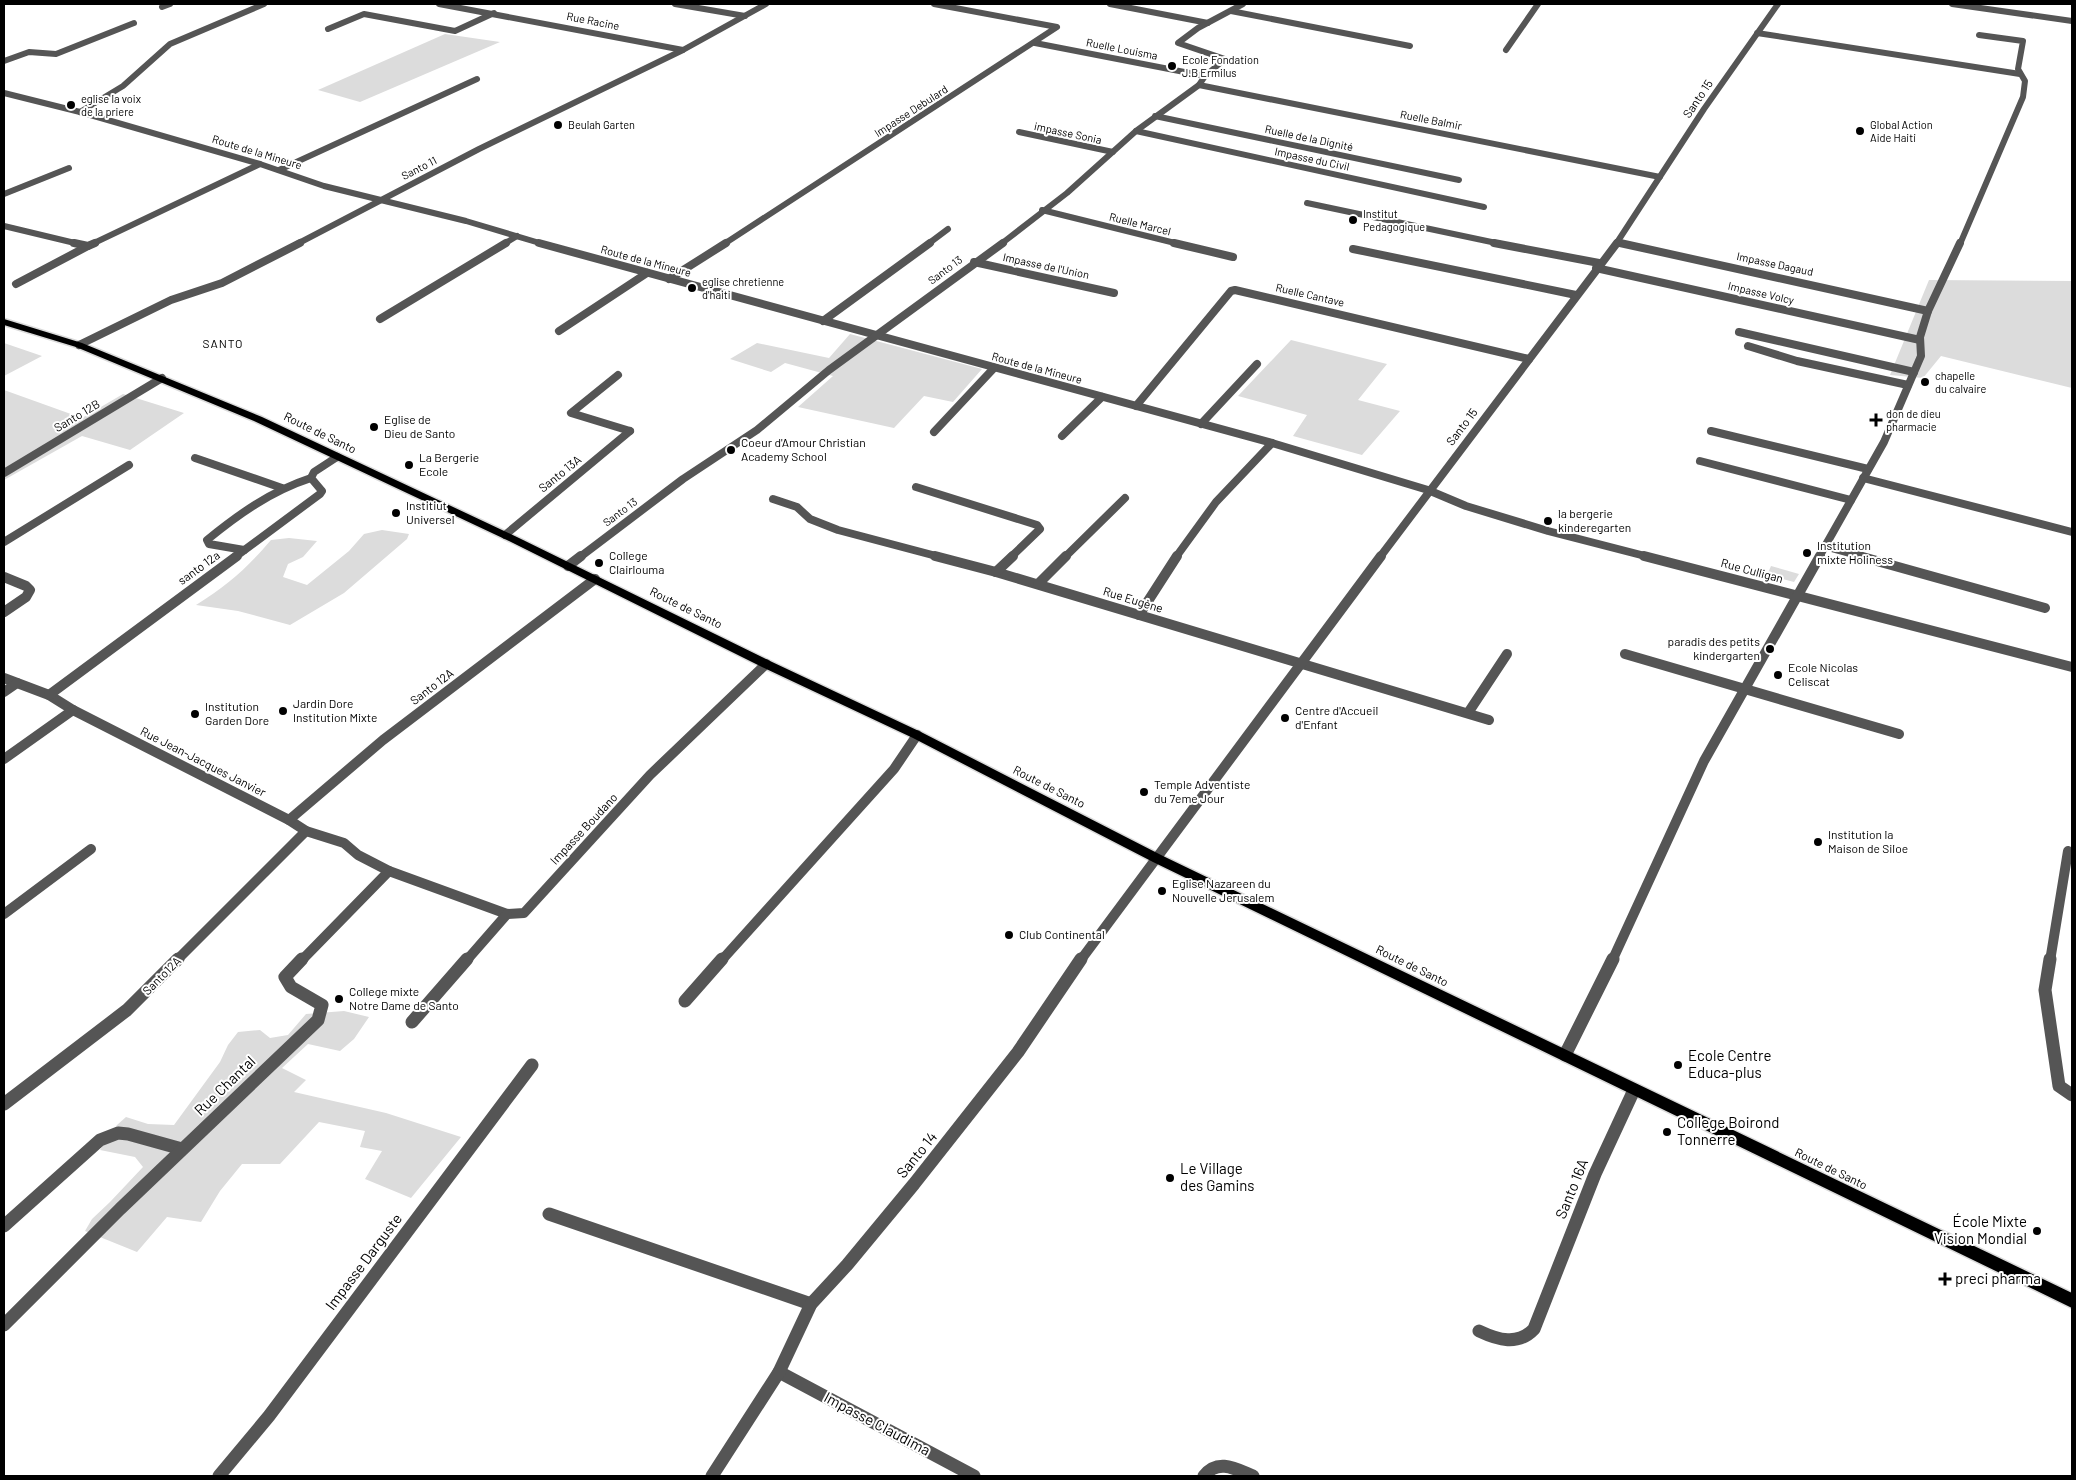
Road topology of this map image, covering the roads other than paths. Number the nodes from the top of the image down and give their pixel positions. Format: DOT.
graph roads {
  1 [pos="170,4"];
  2 [pos="264,4"];
  3 [pos="439,4"];
  4 [pos="675,4"];
  5 [pos="766,4"];
  6 [pos="934,4"];
  7 [pos="1110,4"];
  8 [pos="1243,4"];
  9 [pos="1538,4"];
  10 [pos="1778,4"];
  11 [pos="1952,4"];
  12 [pos="1980,6"];
  13 [pos="162,7"];
  14 [pos="1230,11"];
  15 [pos="495,12"];
  16 [pos="745,16"];
  17 [pos="2072,21"];
  18 [pos="134,23"];
  19 [pos="1208,23"];
  20 [pos="328,29"];
  21 [pos="1757,33"];
  22 [pos="1979,35"];
  23 [pos="1035,43"];
  24 [pos="1410,46"];
  25 [pos="683,50"];
  26 [pos="1506,50"];
  27 [pos="4,61"];
  28 [pos="2020,74"];
  29 [pos="1205,76"];
  30 [pos="477,79"];
  31 [pos="1198,85"];
  32 [pos="4,93"];
  33 [pos="80,112"];
  34 [pos="1155,116"];
  35 [pos="1136,131"];
  36 [pos="1020,132"];
  37 [pos="1112,152"];
  38 [pos="260,164"];
  39 [pos="69,168"];
  40 [pos="279,170"];
  41 [pos="1660,177"];
  42 [pos="1459,180"];
  43 [pos="5,193"];
  44 [pos="380,199"];
  45 [pos="1307,203"];
  46 [pos="1484,207"];
  47 [pos="1042,210"];
  48 [pos="4,226"];
  49 [pos="948,228"];
  50 [pos="517,236"];
  51 [pos="1617,242"];
  52 [pos="88,246"];
  53 [pos="1353,250"];
  54 [pos="1233,258"];
  55 [pos="974,262"];
  56 [pos="1598,266"];
  57 [pos="647,273"];
  58 [pos="669,279"];
  59 [pos="16,284"];
  60 [pos="1114,292"];
  61 [pos="1576,295"];
  62 [pos="1928,311"];
  63 [pos="380,319"];
  64 [pos="824,321"];
  65 [pos="4,322"];
  66 [pos="559,331"];
  67 [pos="1739,332"];
  68 [pos="875,335"];
  69 [pos="1920,340"];
  70 [pos="79,345"];
  71 [pos="1748,346"];
  72 [pos="1529,358"];
  73 [pos="1257,364"];
  74 [pos="994,368"];
  75 [pos="1914,372"];
  76 [pos="618,376"];
  77 [pos="162,378"];
  78 [pos="1908,386"];
  79 [pos="1102,398"];
  80 [pos="1136,406"];
  81 [pos="1201,424"];
  82 [pos="1712,431"];
  83 [pos="934,432"];
  84 [pos="1062,436"];
  85 [pos="1272,443"];
  86 [pos="337,457"];
  87 [pos="195,458"];
  88 [pos="1700,461"];
  89 [pos="129,466"];
  90 [pos="1868,468"];
  91 [pos="4,473"];
  92 [pos="311,478"];
  93 [pos="1863,478"];
  94 [pos="916,487"];
  95 [pos="282,488"];
  96 [pos="1428,490"];
  97 [pos="1126,498"];
  98 [pos="773,499"];
  99 [pos="1851,500"];
  100 [pos="2072,532"];
  101 [pos="505,535"];
  102 [pos="4,542"];
  103 [pos="1824,546"];
  104 [pos="244,550"];
  105 [pos="568,566"];
  106 [pos="996,572"];
  107 [pos="4,577"];
  108 [pos="595,578"];
  109 [pos="1038,584"];
  110 [pos="1796,596"];
  111 [pos="2045,608"];
  112 [pos="4,612"];
  113 [pos="1139,615"];
  114 [pos="1507,654"];
  115 [pos="1625,654"];
  116 [pos="1300,663"];
  117 [pos="766,664"];
  118 [pos="2072,667"];
  119 [pos="4,678"];
  120 [pos="17,683"];
  121 [pos="1744,688"];
  122 [pos="4,692"];
  123 [pos="49,694"];
  124 [pos="74,710"];
  125 [pos="1468,713"];
  126 [pos="1489,720"];
  127 [pos="1899,734"];
  128 [pos="917,735"];
  129 [pos="4,759"];
  130 [pos="289,820"];
  131 [pos="306,831"];
  132 [pos="91,849"];
  133 [pos="2068,851"];
  134 [pos="1158,858"];
  135 [pos="389,870"];
  136 [pos="4,914"];
  137 [pos="507,914"];
  138 [pos="685,1001"];
  139 [pos="412,1022"];
  140 [pos="1565,1055"];
  141 [pos="532,1065"];
  142 [pos="1634,1090"];
  143 [pos="2072,1095"];
  144 [pos="4,1104"];
  145 [pos="182,1149"];
  146 [pos="549,1214"];
  147 [pos="4,1226"];
  148 [pos="2072,1300"];
  149 [pos="811,1304"];
  150 [pos="4,1325"];
  151 [pos="1479,1331"];
  152 [pos="779,1372"];
  153 [pos="220,1476"];
  154 [pos="712,1476"];
  155 [pos="974,1476"];
  156 [pos="1204,1476"];
  157 [pos="1254,1476"];
  1 -- 13 [label="street"];
  2 -- 33 [label="street"];
  3 -- 15 [label="street, Rue Racine"];
  4 -- 16 [label="street"];
  5 -- 16 [label="street, Santo 11"];
  6 -- 23 [label="street, Impasse Debulard"];
  7 -- 19 [label="street"];
  8 -- 14 [label="street, Santo 13"];
  9 -- 26 [label="street"];
  10 -- 21 [label="street, Santo 15"];
  11 -- 12 [label="street"];
  12 -- 17 [label="street"];
  14 -- 19 [label="street, Santo 13"];
  14 -- 24 [label="street"];
  15 -- 20 [label="street"];
  15 -- 25 [label="street, Rue Racine"];
  16 -- 25 [label="street, Santo 11"];
  18 -- 27 [label="street"];
  19 -- 29 [label="street, Santo 13"];
  21 -- 28 [label="street"];
  21 -- 41 [label="street, Santo 15"];
  22 -- 28 [label="street"];
  23 -- 29 [label="street, Ruelle Louisma"];
  23 -- 58 [label="street, Impasse Debulard"];
  25 -- 44 [label="street, Santo 11"];
  28 -- 62 [label="street"];
  29 -- 31 [label="street, Santo 13"];
  30 -- 40 [label="street"];
  31 -- 34 [label="street, Santo 13"];
  31 -- 41 [label="street, Ruelle Balmir"];
  32 -- 33 [label="street, Route de la Mineure"];
  33 -- 38 [label="street, Route de la Mineure"];
  34 -- 35 [label="street, Santo 13"];
  34 -- 42 [label="street, Ruelle de la Dignité"];
  35 -- 37 [label="street, Santo 13"];
  35 -- 46 [label="street, Impasse du Civil"];
  36 -- 37 [label="street, impasse Sonia"];
  37 -- 47 [label="street, Santo 13"];
  38 -- 40 [label="street, Route de la Mineure"];
  38 -- 52 [label="street"];
  39 -- 43 [label="street"];
  40 -- 44 [label="street, Route de la Mineure"];
  41 -- 51 [label="street, Santo 15"];
  44 -- 50 [label="street, Route de la Mineure"];
  44 -- 70 [label="street, Santo 11"];
  45 -- 56 [label="street, Impasse Volcy"];
  47 -- 54 [label="street, Ruelle Marcel"];
  47 -- 55 [label="street, Santo 13"];
  48 -- 52 [label="street"];
  49 -- 64 [label="street"];
  50 -- 57 [label="street, Route de la Mineure"];
  50 -- 63 [label="street"];
  51 -- 56 [label="street, Santo 15"];
  51 -- 62 [label="street, Impasse Dagaud"];
  52 -- 59 [label="street"];
  53 -- 61 [label="street"];
  55 -- 60 [label="street, Impasse de l'Union"];
  55 -- 68 [label="street, Santo 13"];
  56 -- 61 [label="street, Santo 15"];
  56 -- 69 [label="street, Impasse Volcy"];
  57 -- 58 [label="street, Route de la Mineure"];
  57 -- 66 [label="street"];
  58 -- 64 [label="street, Route de la Mineure"];
  61 -- 72 [label="street, Santo 15"];
  62 -- 69 [label="street"];
  64 -- 68 [label="street, Route de la Mineure"];
  65 -- 70 [label="main road, Route de Santo"];
  67 -- 75 [label="street"];
  68 -- 74 [label="street, Route de la Mineure"];
  68 -- 105 [label="street, Santo 13"];
  69 -- 75 [label="street"];
  70 -- 77 [label="main road, Route de Santo"];
  71 -- 78 [label="street"];
  72 -- 80 [label="street, Ruelle Cantave"];
  72 -- 96 [label="street, Santo 15"];
  73 -- 81 [label="street"];
  74 -- 79 [label="street, Route de la Mineure"];
  74 -- 83 [label="street"];
  75 -- 78 [label="street"];
  76 -- 101 [label="street, Santo 13A"];
  77 -- 86 [label="main road, Route de Santo"];
  77 -- 91 [label="street, Santo 12B"];
  78 -- 90 [label="street"];
  79 -- 80 [label="street, Route de la Mineure"];
  79 -- 84 [label="street"];
  80 -- 81 [label="street, Route de la Mineure"];
  81 -- 85 [label="street, Route de la Mineure"];
  82 -- 90 [label="street"];
  85 -- 96 [label="street, Route de la Mineure"];
  85 -- 113 [label="street"];
  86 -- 92 [label="street"];
  86 -- 101 [label="main road, Route de Santo"];
  87 -- 95 [label="street"];
  88 -- 99 [label="street"];
  89 -- 102 [label="street"];
  90 -- 93 [label="street"];
  92 -- 95 [label="street"];
  92 -- 104 [label="street, santo 12a"];
  93 -- 99 [label="street"];
  93 -- 100 [label="street"];
  94 -- 106 [label="street"];
  95 -- 104 [label="street"];
  96 -- 110 [label="street, Rue Culligan"];
  96 -- 116 [label="street, Santo 15"];
  97 -- 109 [label="street"];
  98 -- 106 [label="street, Rue Eugène"];
  99 -- 103 [label="street"];
  101 -- 105 [label="main road, Route de Santo"];
  103 -- 110 [label="street"];
  103 -- 111 [label="street"];
  104 -- 123 [label="street, santo 12a"];
  105 -- 108 [label="main road, Route de Santo"];
  106 -- 109 [label="street, Rue Eugène"];
  107 -- 112 [label="street"];
  108 -- 117 [label="main road, Route de Santo"];
  108 -- 130 [label="street, Santo 12A"];
  109 -- 113 [label="street, Rue Eugène"];
  110 -- 118 [label="street, Rue Culligan"];
  110 -- 121 [label="street"];
  113 -- 116 [label="street, Rue Eugène"];
  114 -- 125 [label="street"];
  115 -- 121 [label="street"];
  116 -- 125 [label="street, Rue Eugène"];
  116 -- 134 [label="street, Santo 15"];
  117 -- 128 [label="main road, Route de Santo"];
  117 -- 137 [label="street, Impasse Boudano"];
  119 -- 120 [label="street, Rue Jean-Jacques Janvier"];
  120 -- 122 [label="street"];
  120 -- 123 [label="street, Rue Jean-Jacques Janvier"];
  121 -- 127 [label="street"];
  121 -- 140 [label="street"];
  123 -- 124 [label="street, Rue Jean-Jacques Janvier"];
  124 -- 129 [label="street"];
  124 -- 130 [label="street, Rue Jean-Jacques Janvier"];
  125 -- 126 [label="street, Rue Eugène"];
  128 -- 134 [label="main road, Route de Santo"];
  128 -- 138 [label="street"];
  130 -- 131 [label="street, Rue Jean-Jacques Janvier"];
  131 -- 135 [label="street, Rue Jean-Jacques Janvier"];
  131 -- 144 [label="street, Santo12A"];
  132 -- 136 [label="street"];
  133 -- 143 [label="street"];
  134 -- 140 [label="main road, Route de Santo"];
  134 -- 149 [label="street, Santo 14"];
  135 -- 137 [label="street"];
  135 -- 145 [label="street, Rue Chantal"];
  137 -- 139 [label="street"];
  140 -- 142 [label="main road, Route de Santo"];
  141 -- 153 [label="street, Impasse Darguste"];
  142 -- 148 [label="main road, Route de Santo"];
  142 -- 151 [label="street, Santo 16A"];
  145 -- 147 [label="street"];
  145 -- 150 [label="street, Rue Chantal"];
  146 -- 149 [label="street"];
  149 -- 152 [label="street, Santo 14"];
  152 -- 154 [label="street, Santo 14"];
  152 -- 155 [label="street, Impasse Claudima"];
  156 -- 157 [label="street"];
}
